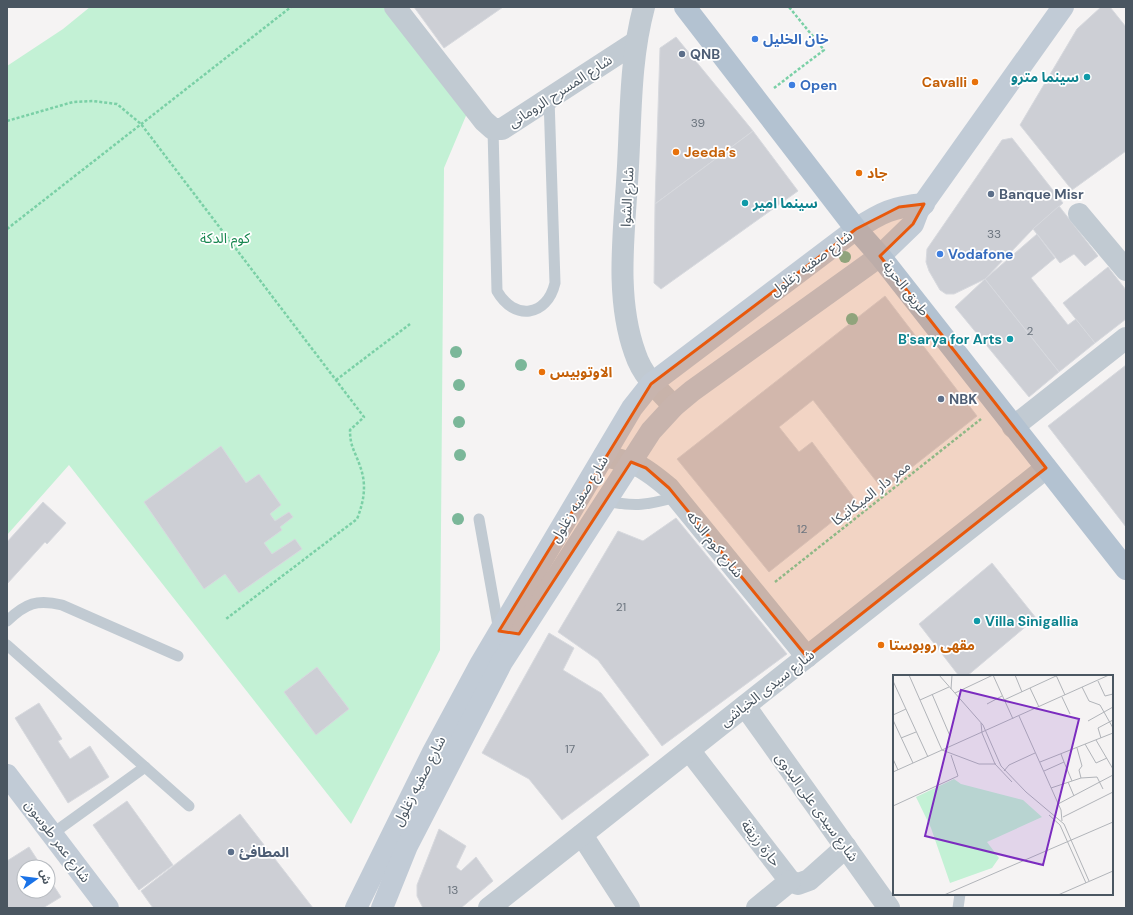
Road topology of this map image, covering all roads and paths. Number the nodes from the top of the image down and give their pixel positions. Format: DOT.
graph roads {
  1 [pos="291,7"];
  2 [pos="394,7"];
  3 [pos="644,7"];
  4 [pos="685,7"];
  5 [pos="789,7"];
  6 [pos="1063,7"];
  7 [pos="636,42"];
  8 [pos="549,98"];
  9 [pos="758,100"];
  10 [pos="7,121"];
  11 [pos="141,124"];
  12 [pos="493,129"];
  13 [pos="924,204"];
  14 [pos="1079,214"];
  15 [pos="7,229"];
  16 [pos="856,229"];
  17 [pos="880,256"];
  18 [pos="1126,270"];
  19 [pos="410,324"];
  20 [pos="1126,338"];
  21 [pos="336,380"];
  22 [pos="651,384"];
  23 [pos="674,406"];
  24 [pos="997,407"];
  25 [pos="1013,427"];
  26 [pos="604,456"];
  27 [pos="632,462"];
  28 [pos="1046,468"];
  29 [pos="676,497"];
  30 [pos="606,501"];
  31 [pos="479,519"];
  32 [pos="1126,570"];
  33 [pos="758,596"];
  34 [pos="226,619"];
  35 [pos="7,621"];
  36 [pos="509,632"];
  37 [pos="7,645"];
  38 [pos="178,656"];
  39 [pos="807,657"];
  40 [pos="745,706"];
  41 [pos="689,750"];
  42 [pos="145,767"];
  43 [pos="7,775"];
  44 [pos="189,806"];
  45 [pos="52,834"];
  46 [pos="582,834"];
  47 [pos="846,847"];
  48 [pos="790,881"];
  49 [pos="960,895"];
  50 [pos="108,908"];
  51 [pos="356,908"];
  52 [pos="382,908"];
  53 [pos="489,908"];
  54 [pos="629,908"];
  55 [pos="757,908"];
  56 [pos="889,908"];
  57 [pos="958,908"];
  1 -- 11 [label="path"];
  2 -- 12 [label="street, شارع المسرح الرومانى"];
  3 -- 7 [label="street, شارع الشوا"];
  4 -- 9 [label="main road, طريق الحرية"];
  5 -- 9 [label="path"];
  6 -- 13 [label="main road, شارع صفيه زغلول"];
  7 -- 8 [label="street, شارع المسرح الرومانى"];
  7 -- 22 [label="street, شارع الشوا"];
  8 -- 12 [label="street, شارع المسرح الرومانى"];
  8 -- 12 [label="lane"];
  9 -- 16 [label="main road, طريق الحرية"];
  10 -- 11 [label="path"];
  11 -- 15 [label="path"];
  11 -- 21 [label="path"];
  13 -- 16 [label="main road, شارع صفيه زغلول"];
  13 -- 17 [label="main road, شارع صفيه زغلول"];
  14 -- 18 [label="street"];
  16 -- 17 [label="main road, طريق الحرية"];
  16 -- 22 [label="main road, شارع صفيه زغلول"];
  17 -- 23 [label="main road, شارع صفيه زغلول"];
  17 -- 24 [label="main road, طريق الحرية"];
  19 -- 21 [label="path"];
  20 -- 25 [label="street"];
  21 -- 34 [label="path"];
  22 -- 23 [label="street, شارع الشوا"];
  22 -- 26 [label="main road, شارع صفيه زغلول"];
  23 -- 27 [label="main road, شارع صفيه زغلول"];
  24 -- 25 [label="main road, طريق الحرية"];
  24 -- 33 [label="path, ممر دار الميكانيكا"];
  25 -- 28 [label="main road, طريق الحرية"];
  26 -- 27 [label="street, شارع كوم الدكه"];
  26 -- 36 [label="main road, شارع صفيه زغلول"];
  27 -- 29 [label="street, شارع كوم الدكه"];
  27 -- 30 [label="main road, شارع صفيه زغلول"];
  28 -- 32 [label="main road, طريق الحرية"];
  28 -- 39 [label="street, شارع سيدى الخباشى"];
  29 -- 30 [label="lane"];
  29 -- 33 [label="street, شارع كوم الدكه"];
  30 -- 36 [label="main road, شارع صفيه زغلول"];
  31 -- 36 [label="lane"];
  33 -- 39 [label="street, شارع كوم الدكه"];
  35 -- 38 [label="lane"];
  36 -- 51 [label="main road, شارع صفيه زغلول"];
  36 -- 52 [label="main road, شارع صفيه زغلول"];
  37 -- 42 [label="lane"];
  39 -- 40 [label="street, شارع سيدى الخباشى"];
  40 -- 41 [label="street, شارع سيدى الخباشى"];
  40 -- 47 [label="street, شارع سيدى على البدوى"];
  41 -- 46 [label="street, شارع سيدى الخباشى"];
  41 -- 48 [label="street, حارة رزيقة"];
  42 -- 44 [label="lane"];
  42 -- 45 [label="lane"];
  43 -- 45 [label="main road, شارع عمر طوسون"];
  45 -- 50 [label="main road, شارع عمر طوسون"];
  46 -- 53 [label="street, شارع سيدى الخباشى"];
  46 -- 54 [label="street"];
  47 -- 48 [label="street"];
  47 -- 56 [label="street, شارع سيدى على البدوى"];
  48 -- 55 [label="street"];
  49 -- 57 [label="lane"];
}
